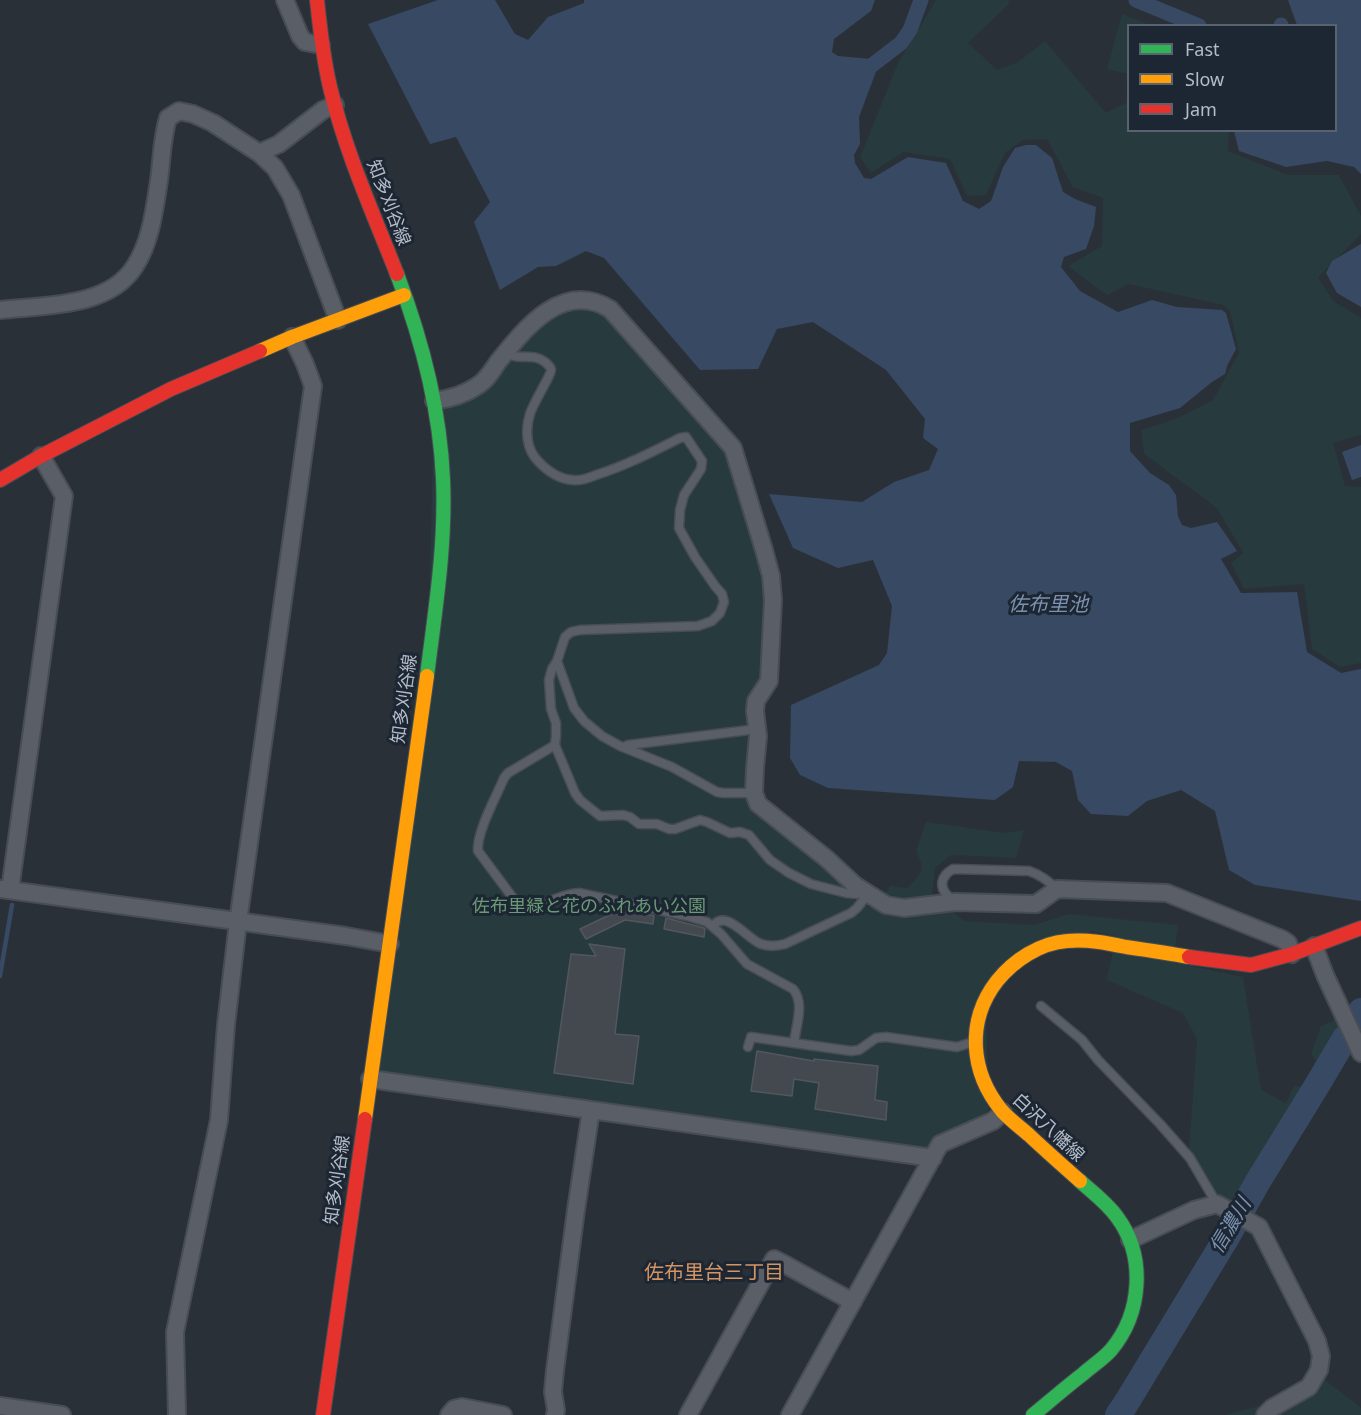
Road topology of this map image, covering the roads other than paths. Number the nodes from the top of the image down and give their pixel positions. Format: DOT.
graph roads {
  1 [pos="285,0"];
  2 [pos="317,0"];
  3 [pos="321,45"];
  4 [pos="335,105"];
  5 [pos="259,153"];
  6 [pos="404,295"];
  7 [pos="0,310"];
  8 [pos="338,320"];
  9 [pos="292,338"];
  10 [pos="506,353"];
  11 [pos="434,401"];
  12 [pos="41,456"];
  13 [pos="0,480"];
  14 [pos="557,661"];
  15 [pos="757,729"];
  16 [pos="555,745"];
  17 [pos="624,747"];
  18 [pos="754,793"];
  19 [pos="1057,889"];
  20 [pos="5,890"];
  21 [pos="865,892"];
  22 [pos="949,902"];
  23 [pos="238,922"];
  24 [pos="713,926"];
  25 [pos="1361,928"];
  26 [pos="390,944"];
  27 [pos="1314,946"];
  28 [pos="1292,954"];
  29 [pos="1041,1006"];
  30 [pos="975,1041"];
  31 [pos="794,1043"];
  32 [pos="748,1047"];
  33 [pos="1361,1053"];
  34 [pos="370,1079"];
  35 [pos="591,1110"];
  36 [pos="1003,1112"];
  37 [pos="933,1158"];
  38 [pos="1224,1207"];
  39 [pos="1130,1240"];
  40 [pos="853,1302"];
  41 [pos="0,1406"];
  42 [pos="62,1415"];
  43 [pos="177,1415"];
  44 [pos="323,1415"];
  45 [pos="449,1415"];
  46 [pos="503,1415"];
  47 [pos="555,1415"];
  48 [pos="688,1415"];
  49 [pos="790,1415"];
  50 [pos="1033,1415"];
  51 [pos="1265,1415"];
  1 -- 3 [label="street"];
  2 -- 3 [label="street, 知多刈谷線"];
  3 -- 4 [label="street, 知多刈谷線"];
  4 -- 5 [label="street"];
  4 -- 6 [label="street, 知多刈谷線"];
  5 -- 7 [label="street"];
  5 -- 8 [label="street"];
  6 -- 8 [label="street"];
  6 -- 11 [label="street, 知多刈谷線"];
  8 -- 9 [label="street"];
  9 -- 12 [label="street"];
  9 -- 23 [label="street"];
  10 -- 11 [label="street"];
  10 -- 14 [label="lane"];
  10 -- 15 [label="street"];
  11 -- 26 [label="street, 知多刈谷線"];
  12 -- 13 [label="street"];
  12 -- 20 [label="street"];
  14 -- 16 [label="lane"];
  14 -- 17 [label="lane"];
  15 -- 17 [label="lane"];
  15 -- 18 [label="street"];
  16 -- 21 [label="lane"];
  16 -- 24 [label="lane"];
  17 -- 18 [label="lane"];
  18 -- 21 [label="street"];
  19 -- 22 [label="street"];
  19 -- 22 [label="lane"];
  19 -- 28 [label="street"];
  20 -- 23 [label="street"];
  21 -- 22 [label="street"];
  21 -- 24 [label="lane"];
  23 -- 26 [label="street"];
  23 -- 43 [label="street"];
  24 -- 31 [label="lane"];
  25 -- 27 [label="street, 白沢八幡線"];
  26 -- 34 [label="street, 知多刈谷線"];
  27 -- 28 [label="street, 白沢八幡線"];
  27 -- 33 [label="street"];
  28 -- 30 [label="street, 白沢八幡線"];
  29 -- 38 [label="lane"];
  30 -- 31 [label="lane"];
  30 -- 36 [label="street, 白沢八幡線"];
  31 -- 32 [label="lane"];
  34 -- 35 [label="street"];
  34 -- 44 [label="street, 知多刈谷線"];
  35 -- 37 [label="street"];
  35 -- 47 [label="street"];
  36 -- 37 [label="street"];
  36 -- 39 [label="street, 白沢八幡線"];
  37 -- 40 [label="street"];
  38 -- 39 [label="street"];
  38 -- 51 [label="street"];
  39 -- 50 [label="street, 白沢八幡線"];
  40 -- 48 [label="street"];
  40 -- 49 [label="street"];
  41 -- 42 [label="street"];
  45 -- 46 [label="street"];
}
